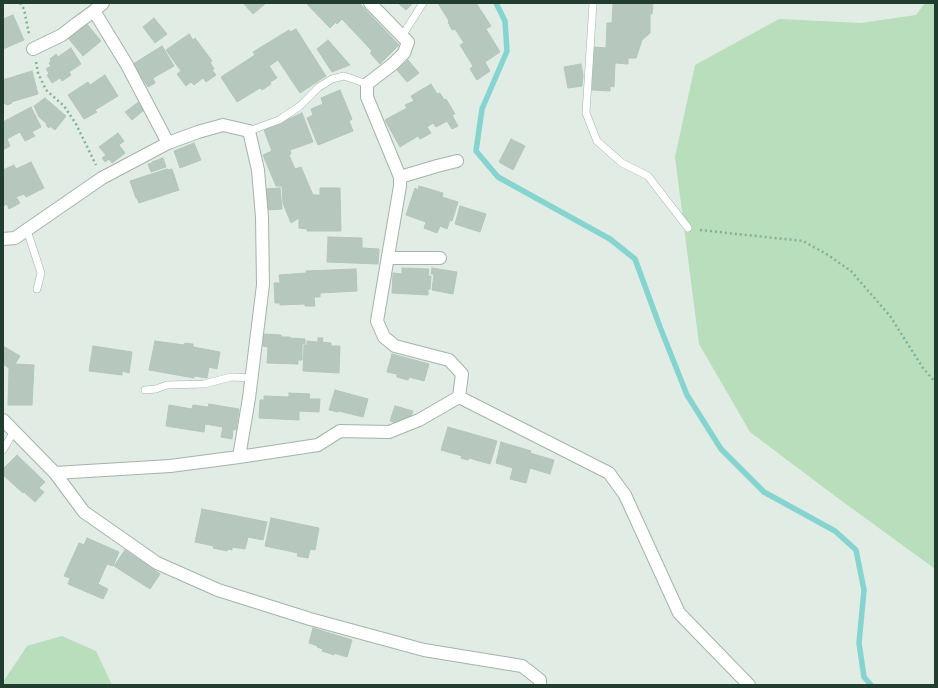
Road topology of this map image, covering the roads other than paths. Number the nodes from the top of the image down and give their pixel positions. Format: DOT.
graph roads {
  1 [pos="370,3"];
  2 [pos="423,3"];
  3 [pos="593,3"];
  4 [pos="99,7"];
  5 [pos="402,36"];
  6 [pos="33,49"];
  7 [pos="367,84"];
  8 [pos="249,131"];
  9 [pos="168,143"];
  10 [pos="457,161"];
  11 [pos="400,177"];
  12 [pos="688,228"];
  13 [pos="27,230"];
  14 [pos="3,239"];
  15 [pos="388,258"];
  16 [pos="440,258"];
  17 [pos="37,289"];
  18 [pos="252,378"];
  19 [pos="145,390"];
  20 [pos="459,397"];
  21 [pos="3,420"];
  22 [pos="14,431"];
  23 [pos="3,450"];
  24 [pos="239,458"];
  25 [pos="55,473"];
  26 [pos="540,685"];
  27 [pos="749,685"];
  1 -- 5 [label="street"];
  2 -- 5 [label="lane"];
  3 -- 12 [label="lane"];
  4 -- 6 [label="street"];
  4 -- 9 [label="street"];
  5 -- 7 [label="street"];
  7 -- 8 [label="lane"];
  7 -- 11 [label="street"];
  8 -- 9 [label="street"];
  8 -- 18 [label="street"];
  9 -- 13 [label="street"];
  10 -- 11 [label="street"];
  11 -- 15 [label="street"];
  13 -- 14 [label="street"];
  13 -- 17 [label="lane"];
  15 -- 16 [label="street"];
  15 -- 20 [label="street"];
  18 -- 19 [label="lane"];
  18 -- 24 [label="street"];
  20 -- 24 [label="street"];
  20 -- 27 [label="street"];
  21 -- 22 [label="street"];
  22 -- 23 [label="lane"];
  22 -- 25 [label="street"];
  24 -- 25 [label="street"];
  25 -- 26 [label="street"];
}
